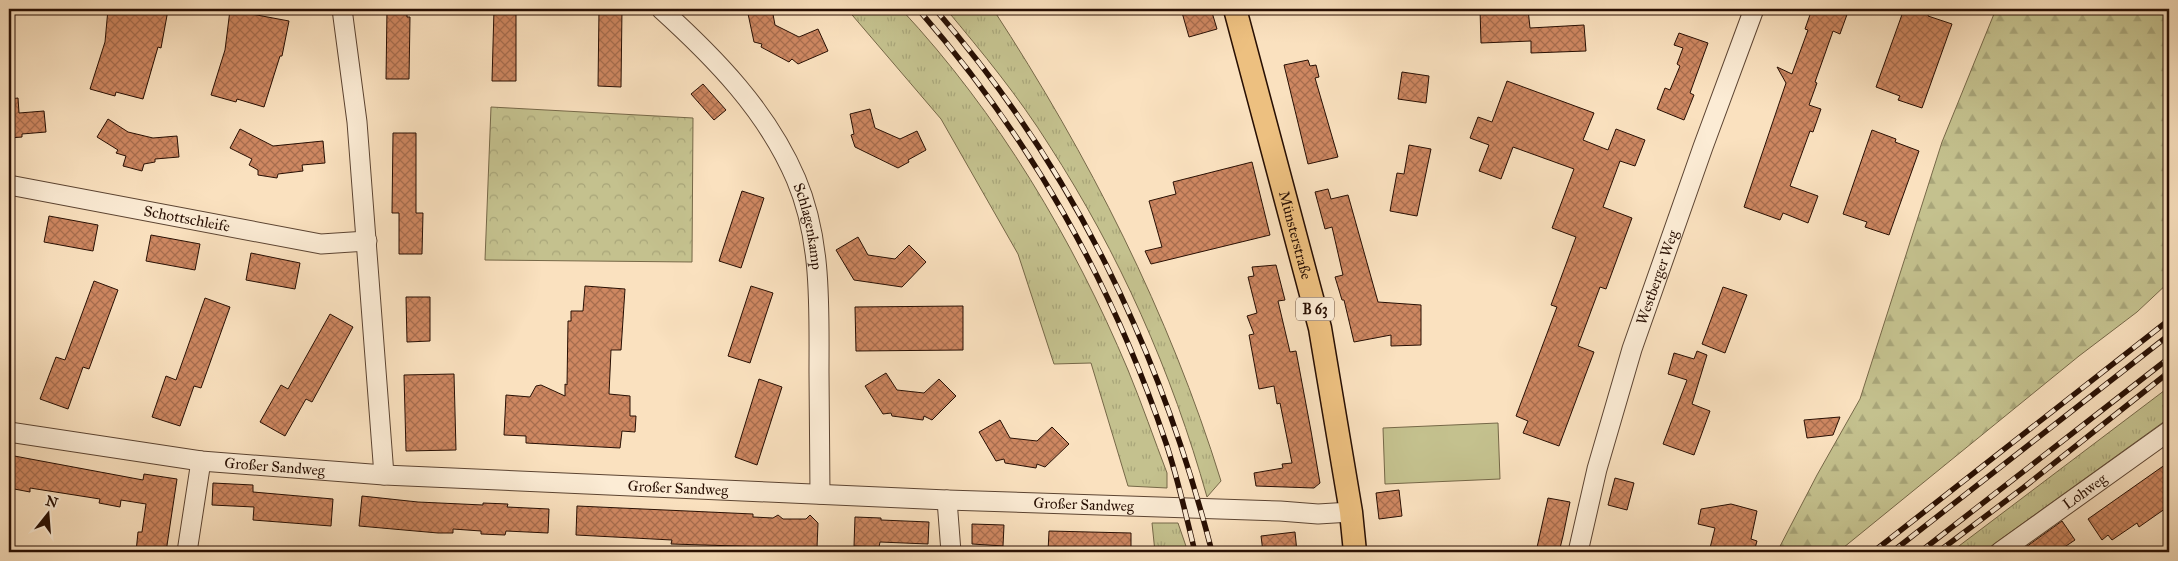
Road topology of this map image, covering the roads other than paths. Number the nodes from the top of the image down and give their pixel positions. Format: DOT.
graph roads {
  1 [pos="342,9"];
  2 [pos="661,9"];
  3 [pos="1235,9"];
  4 [pos="1754,9"];
  5 [pos="9,185"];
  6 [pos="367,241"];
  7 [pos="2169,431"];
  8 [pos="9,432"];
  9 [pos="201,461"];
  10 [pos="384,475"];
  11 [pos="820,494"];
  12 [pos="947,500"];
  13 [pos="1351,512"];
  14 [pos="187,552"];
  15 [pos="951,552"];
  16 [pos="1355,552"];
  17 [pos="1578,552"];
  18 [pos="2000,552"];
  1 -- 6 [label="street"];
  2 -- 11 [label="street, Schlagenkamp"];
  3 -- 13 [label="main road, Münsterstraße / B 63"];
  4 -- 17 [label="street, Westberger Weg"];
  5 -- 6 [label="street, Schottschleife"];
  6 -- 10 [label="street"];
  7 -- 18 [label="street, Lohweg"];
  8 -- 9 [label="street, Großer Sandweg"];
  9 -- 10 [label="street, Großer Sandweg"];
  9 -- 14 [label="street"];
  10 -- 11 [label="street, Großer Sandweg"];
  11 -- 12 [label="street, Großer Sandweg"];
  12 -- 13 [label="street, Großer Sandweg"];
  12 -- 15 [label="street"];
  13 -- 16 [label="main road, Münsterstraße / B 63"];
}
